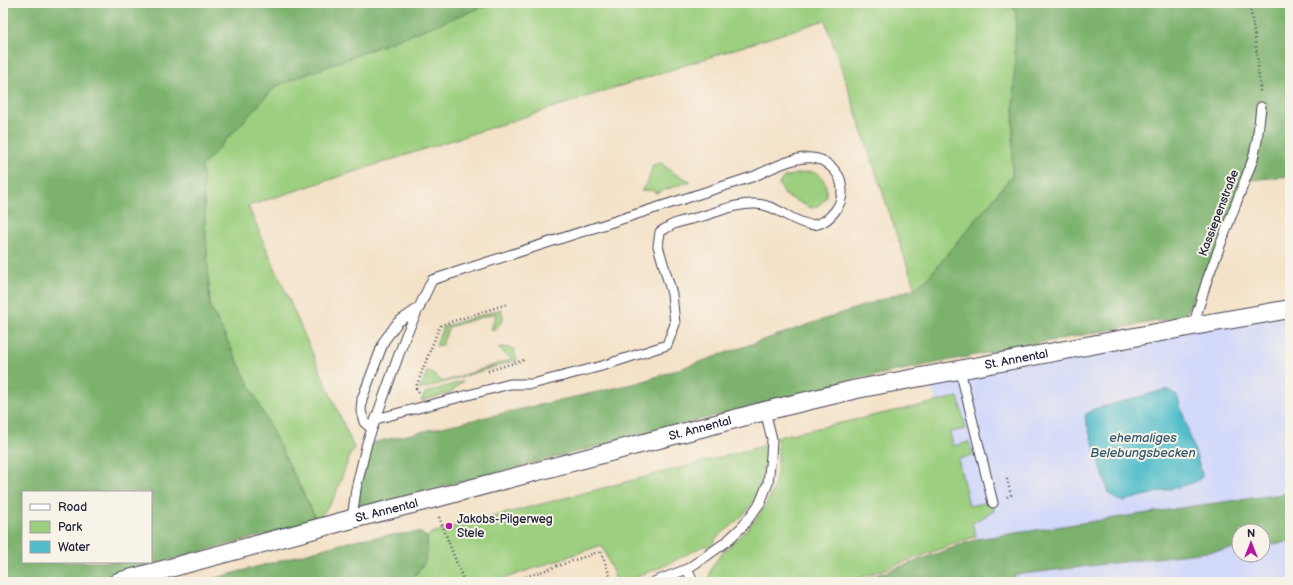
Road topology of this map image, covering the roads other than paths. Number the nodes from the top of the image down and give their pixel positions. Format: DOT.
graph roads {
  1 [pos="1261,107"];
  2 [pos="420,306"];
  3 [pos="1290,309"];
  4 [pos="1193,326"];
  5 [pos="960,370"];
  6 [pos="766,411"];
  7 [pos="376,419"];
  8 [pos="372,429"];
  9 [pos="993,504"];
  10 [pos="352,518"];
  11 [pos="687,569"];
  12 [pos="118,582"];
  13 [pos="654,582"];
  14 [pos="693,582"];
  1 -- 4 [label="lane, Kassiepenstraße"];
  2 -- 7 [label="lane"];
  2 -- 7 [label="lane"];
  2 -- 8 [label="lane"];
  3 -- 4 [label="street, St. Annental"];
  4 -- 5 [label="street, St. Annental"];
  5 -- 6 [label="street, St. Annental"];
  5 -- 9 [label="lane"];
  6 -- 10 [label="street, St. Annental"];
  6 -- 11 [label="lane"];
  7 -- 8 [label="lane"];
  8 -- 10 [label="lane"];
  10 -- 12 [label="street, St. Annental"];
  11 -- 13 [label="lane"];
  11 -- 14 [label="lane"];
}
